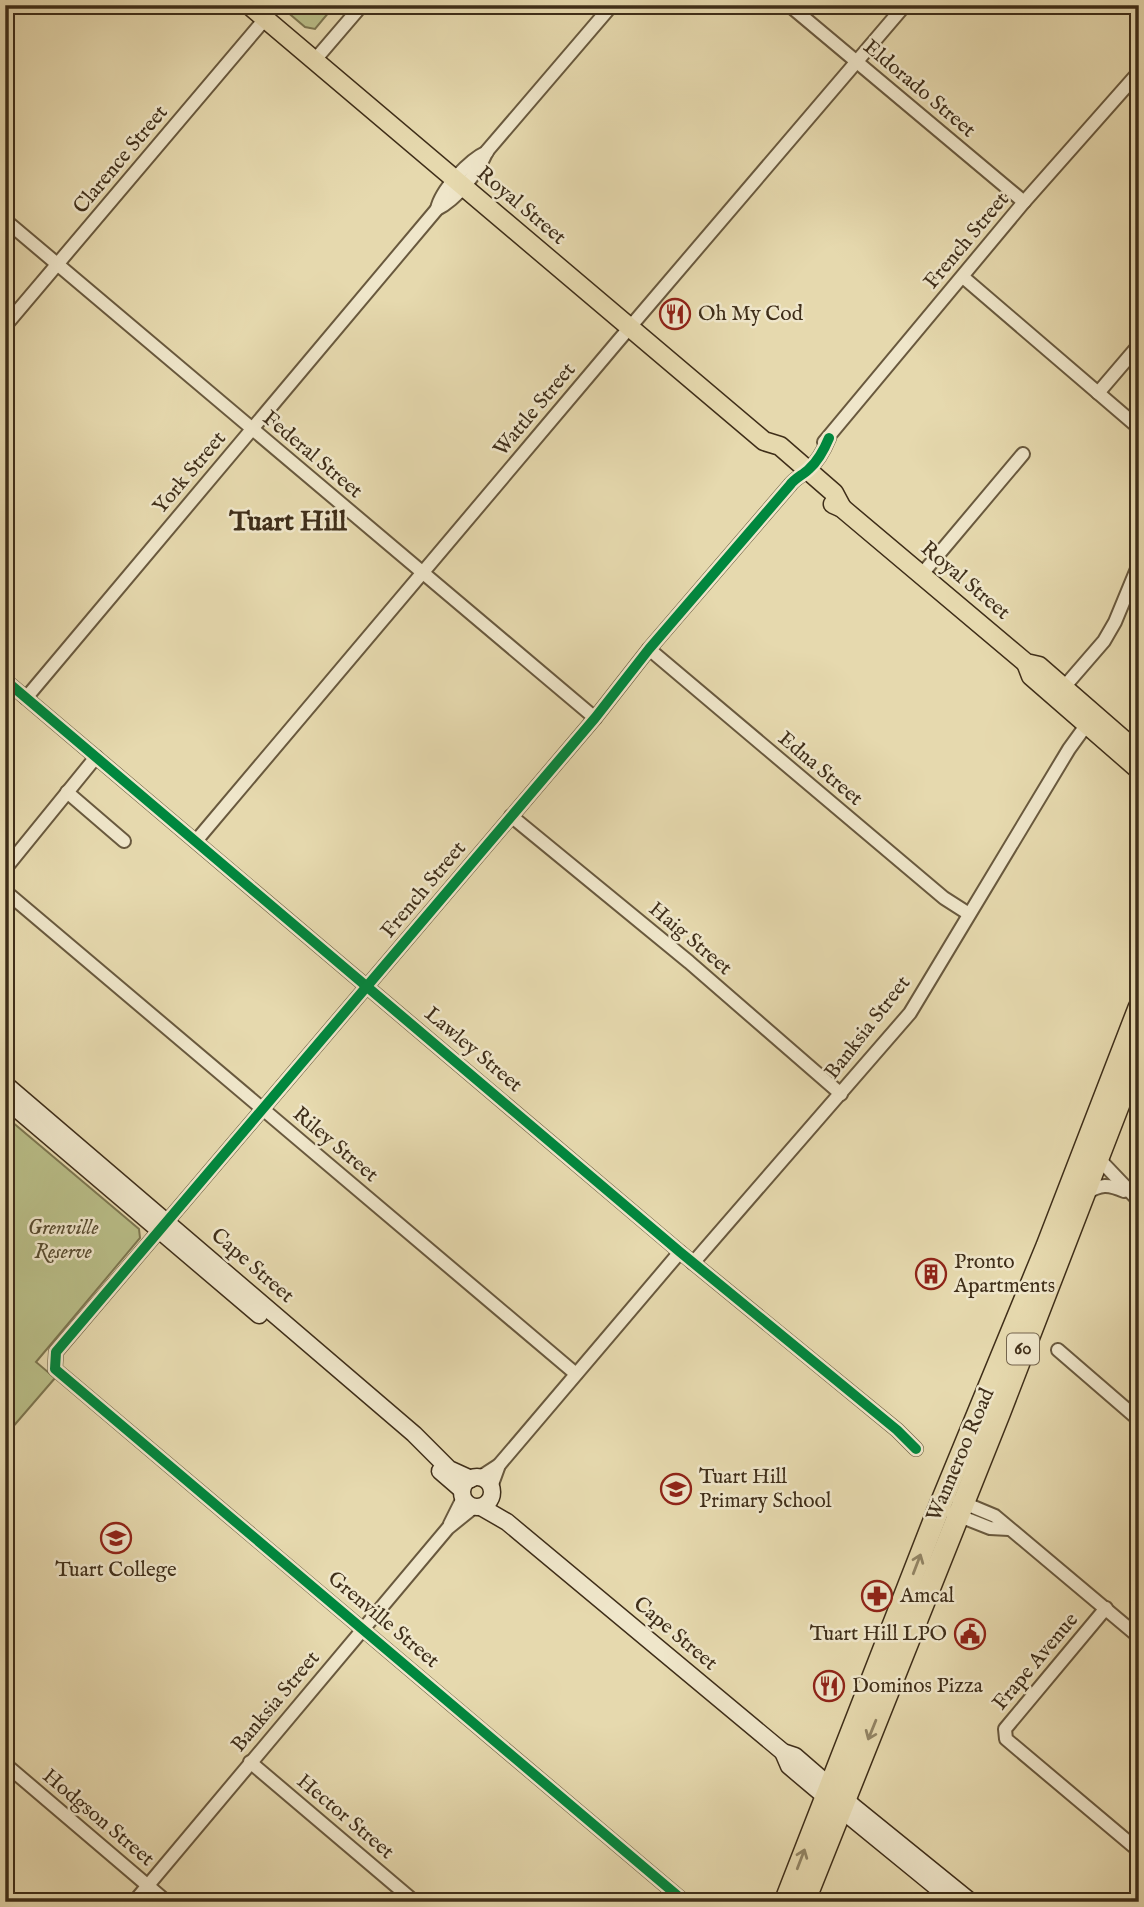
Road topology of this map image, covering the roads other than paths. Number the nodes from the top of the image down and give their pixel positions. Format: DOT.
graph roads {
  1 [pos="249,5"];
  2 [pos="362,5"];
  3 [pos="612,5"];
  4 [pos="789,5"];
  5 [pos="905,5"];
  6 [pos="265,19"];
  7 [pos="314,61"];
  8 [pos="857,63"];
  9 [pos="1139,72"];
  10 [pos="459,184"];
  11 [pos="1024,202"];
  12 [pos="5,220"];
  13 [pos="58,264"];
  14 [pos="962,277"];
  15 [pos="5,326"];
  16 [pos="630,327"];
  17 [pos="1139,345"];
  18 [pos="1098,393"];
  19 [pos="1139,428"];
  20 [pos="252,429"];
  21 [pos="1023,454"];
  22 [pos="802,471"];
  23 [pos="1139,564"];
  24 [pos="423,573"];
  25 [pos="922,574"];
  26 [pos="649,649"];
  27 [pos="5,680"];
  28 [pos="1060,692"];
  29 [pos="26,698"];
  30 [pos="595,718"];
  31 [pos="1093,723"];
  32 [pos="1139,753"];
  33 [pos="96,757"];
  34 [pos="1139,769"];
  35 [pos="67,792"];
  36 [pos="511,816"];
  37 [pos="124,841"];
  38 [pos="196,841"];
  39 [pos="5,869"];
  40 [pos="5,891"];
  41 [pos="970,914"];
  42 [pos="368,986"];
  43 [pos="1139,1008"];
  44 [pos="1139,1052"];
  45 [pos="5,1084"];
  46 [pos="841,1094"];
  47 [pos="5,1099"];
  48 [pos="262,1108"];
  49 [pos="1098,1158"];
  50 [pos="1083,1194"];
  51 [pos="1135,1198"];
  52 [pos="163,1225"];
  53 [pos="680,1252"];
  54 [pos="693,1263"];
  55 [pos="1058,1350"];
  56 [pos="55,1369"];
  57 [pos="576,1374"];
  58 [pos="1139,1420"];
  59 [pos="916,1449"];
  60 [pos="476,1493"];
  61 [pos="951,1505"];
  62 [pos="949,1541"];
  63 [pos="1106,1608"];
  64 [pos="364,1628"];
  65 [pos="892,1628"];
  66 [pos="1139,1637"];
  67 [pos="907,1645"];
  68 [pos="868,1688"];
  69 [pos="783,1752"];
  70 [pos="840,1759"];
  71 [pos="799,1760"];
  72 [pos="250,1762"];
  73 [pos="5,1764"];
  74 [pos="835,1798"];
  75 [pos="869,1834"];
  76 [pos="828,1843"];
  77 [pos="1139,1851"];
  78 [pos="148,1886"];
  79 [pos="134,1902"];
  80 [pos="167,1902"];
  81 [pos="415,1902"];
  82 [pos="685,1902"];
  83 [pos="785,1902"];
  84 [pos="804,1902"];
  85 [pos="954,1902"];
  86 [pos="971,1902"];
  1 -- 6 [label="main road, Royal Street"];
  2 -- 7 [label="street"];
  3 -- 10 [label="street, York Street"];
  4 -- 8 [label="street, Eldorado Street"];
  5 -- 8 [label="street, Wattle Street"];
  6 -- 7 [label="main road, Royal Street"];
  6 -- 13 [label="street, Clarence Street"];
  7 -- 10 [label="main road, Royal Street"];
  8 -- 11 [label="street, Eldorado Street"];
  8 -- 16 [label="street, Wattle Street"];
  9 -- 11 [label="street, French Street"];
  10 -- 16 [label="main road, Royal Street"];
  10 -- 20 [label="street, York Street"];
  11 -- 14 [label="street, French Street"];
  12 -- 13 [label="street, Federal Street"];
  13 -- 15 [label="street, Clarence Street"];
  13 -- 20 [label="street, Federal Street"];
  14 -- 18 [label="street"];
  14 -- 22 [label="street, French Street"];
  16 -- 22 [label="main road, Royal Street"];
  16 -- 24 [label="street, Wattle Street"];
  17 -- 18 [label="street"];
  18 -- 19 [label="street"];
  20 -- 24 [label="street, Federal Street"];
  20 -- 29 [label="street, York Street"];
  21 -- 25 [label="street"];
  22 -- 25 [label="main road, Royal Street"];
  22 -- 26 [label="street, French Street"];
  23 -- 28 [label="street"];
  24 -- 30 [label="street, Federal Street"];
  24 -- 38 [label="street, Wattle Street"];
  25 -- 28 [label="main road, Royal Street"];
  26 -- 30 [label="street, French Street"];
  26 -- 41 [label="street, Edna Street"];
  27 -- 29 [label="street, Lawley Street"];
  28 -- 31 [label="main road, Royal Street"];
  29 -- 33 [label="street, Lawley Street"];
  30 -- 36 [label="street, French Street"];
  31 -- 32 [label="main road, Royal Street"];
  31 -- 34 [label="main road, Royal Street"];
  31 -- 41 [label="street, Banksia Street"];
  33 -- 35 [label="street"];
  33 -- 38 [label="street, Lawley Street"];
  35 -- 37 [label="street"];
  35 -- 39 [label="street"];
  36 -- 42 [label="street, French Street"];
  36 -- 46 [label="street, Haig Street"];
  38 -- 42 [label="street, Lawley Street"];
  40 -- 48 [label="street, Riley Street"];
  41 -- 46 [label="street, Banksia Street"];
  42 -- 48 [label="street, French Street"];
  42 -- 53 [label="street, Lawley Street"];
  43 -- 61 [label="highway, Wanneroo Road / 60"];
  44 -- 49 [label="highway, Wanneroo Road / 60"];
  45 -- 52 [label="street, Cape Street"];
  46 -- 54 [label="street, Banksia Street"];
  47 -- 52 [label="street, Cape Street"];
  48 -- 52 [label="street, French Street"];
  48 -- 57 [label="street, Riley Street"];
  49 -- 50 [label="highway, Wanneroo Road / 60"];
  49 -- 51 [label="street"];
  50 -- 51 [label="street"];
  50 -- 61 [label="highway, Wanneroo Road / 60"];
  52 -- 56 [label="street, French Street"];
  52 -- 60 [label="street, Cape Street"];
  53 -- 54 [label="street, Lawley Street"];
  53 -- 57 [label="street"];
  54 -- 59 [label="street, Lawley Street"];
  55 -- 58 [label="street"];
  56 -- 64 [label="street, Grenville Street"];
  57 -- 60 [label="street"];
  60 -- 64 [label="street, Banksia Street"];
  60 -- 69 [label="street, Cape Street"];
  61 -- 62 [label="highway, Wanneroo Road / 60"];
  61 -- 63 [label="street"];
  65 -- 61 [label="highway, Wanneroo Road / 60, one-way"];
  62 -- 65 [label="highway"];
  62 -- 67 [label="highway, Wanneroo Road / 60"];
  63 -- 66 [label="street"];
  63 -- 77 [label="street, Frape Avenue"];
  64 -- 72 [label="street, Banksia Street"];
  64 -- 82 [label="street, Grenville Street"];
  65 -- 68 [label="highway, Wanneroo Road / 60"];
  67 -- 68 [label="highway"];
  67 -- 74 [label="highway, Wanneroo Road / 60, one-way"];
  68 -- 70 [label="highway, Wanneroo Road / 60"];
  69 -- 71 [label="street, Cape Street"];
  69 -- 74 [label="street, Cape Street"];
  70 -- 71 [label="street"];
  70 -- 74 [label="highway, Wanneroo Road / 60"];
  71 -- 74 [label="street, Cape Street"];
  72 -- 78 [label="street, Banksia Street"];
  72 -- 81 [label="street, Hector Street"];
  73 -- 78 [label="street, Hodgson Street"];
  74 -- 75 [label="street, Cape Street"];
  74 -- 76 [label="highway, Wanneroo Road / 60"];
  83 -- 74 [label="highway, Wanneroo Road / 60, one-way"];
  74 -- 86 [label="street, Cape Street"];
  75 -- 76 [label="street"];
  75 -- 85 [label="street, Cape Street"];
  76 -- 84 [label="highway, Wanneroo Road / 60"];
  78 -- 79 [label="street, Banksia Street"];
  78 -- 80 [label="street, Hodgson Street"];
}
